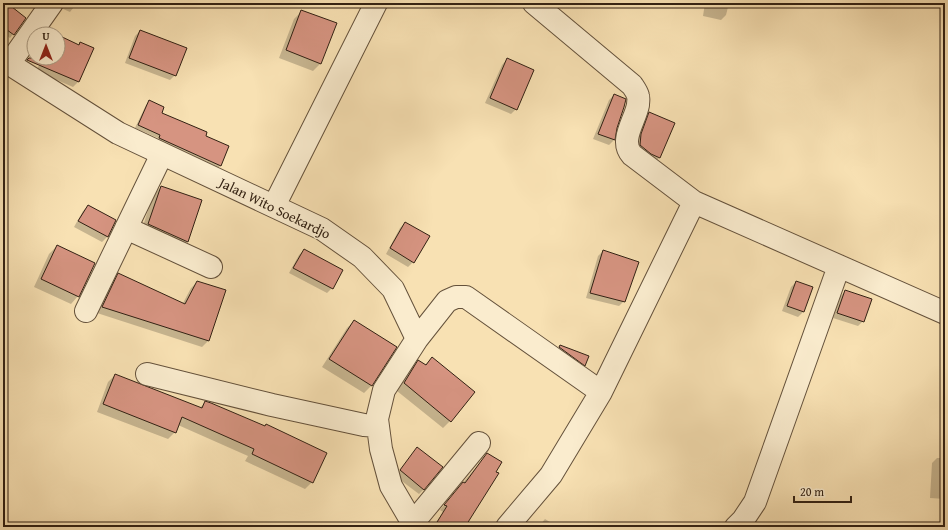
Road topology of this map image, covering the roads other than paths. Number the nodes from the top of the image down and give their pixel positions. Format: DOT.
graph roads {
  1 [pos="52,3"];
  2 [pos="376,3"];
  3 [pos="534,3"];
  4 [pos="6,62"];
  5 [pos="162,154"];
  6 [pos="694,202"];
  7 [pos="274,206"];
  8 [pos="126,228"];
  9 [pos="839,266"];
  10 [pos="210,267"];
  11 [pos="86,311"];
  12 [pos="945,313"];
  13 [pos="417,339"];
  14 [pos="146,374"];
  15 [pos="601,392"];
  16 [pos="378,426"];
  17 [pos="478,443"];
  18 [pos="414,525"];
  19 [pos="507,527"];
  20 [pos="736,527"];
  1 -- 4 [label="street"];
  2 -- 7 [label="street"];
  3 -- 6 [label="street"];
  4 -- 5 [label="street, Jalan Wito Soekardjo"];
  5 -- 7 [label="street, Jalan Wito Soekardjo"];
  5 -- 8 [label="street"];
  6 -- 9 [label="street"];
  6 -- 15 [label="street"];
  7 -- 13 [label="street, Jalan Wito Soekardjo"];
  8 -- 10 [label="street"];
  8 -- 11 [label="street"];
  9 -- 12 [label="street"];
  9 -- 20 [label="street"];
  13 -- 15 [label="street"];
  13 -- 16 [label="street"];
  14 -- 16 [label="street"];
  15 -- 19 [label="street"];
  16 -- 18 [label="street"];
  17 -- 18 [label="street"];
}
